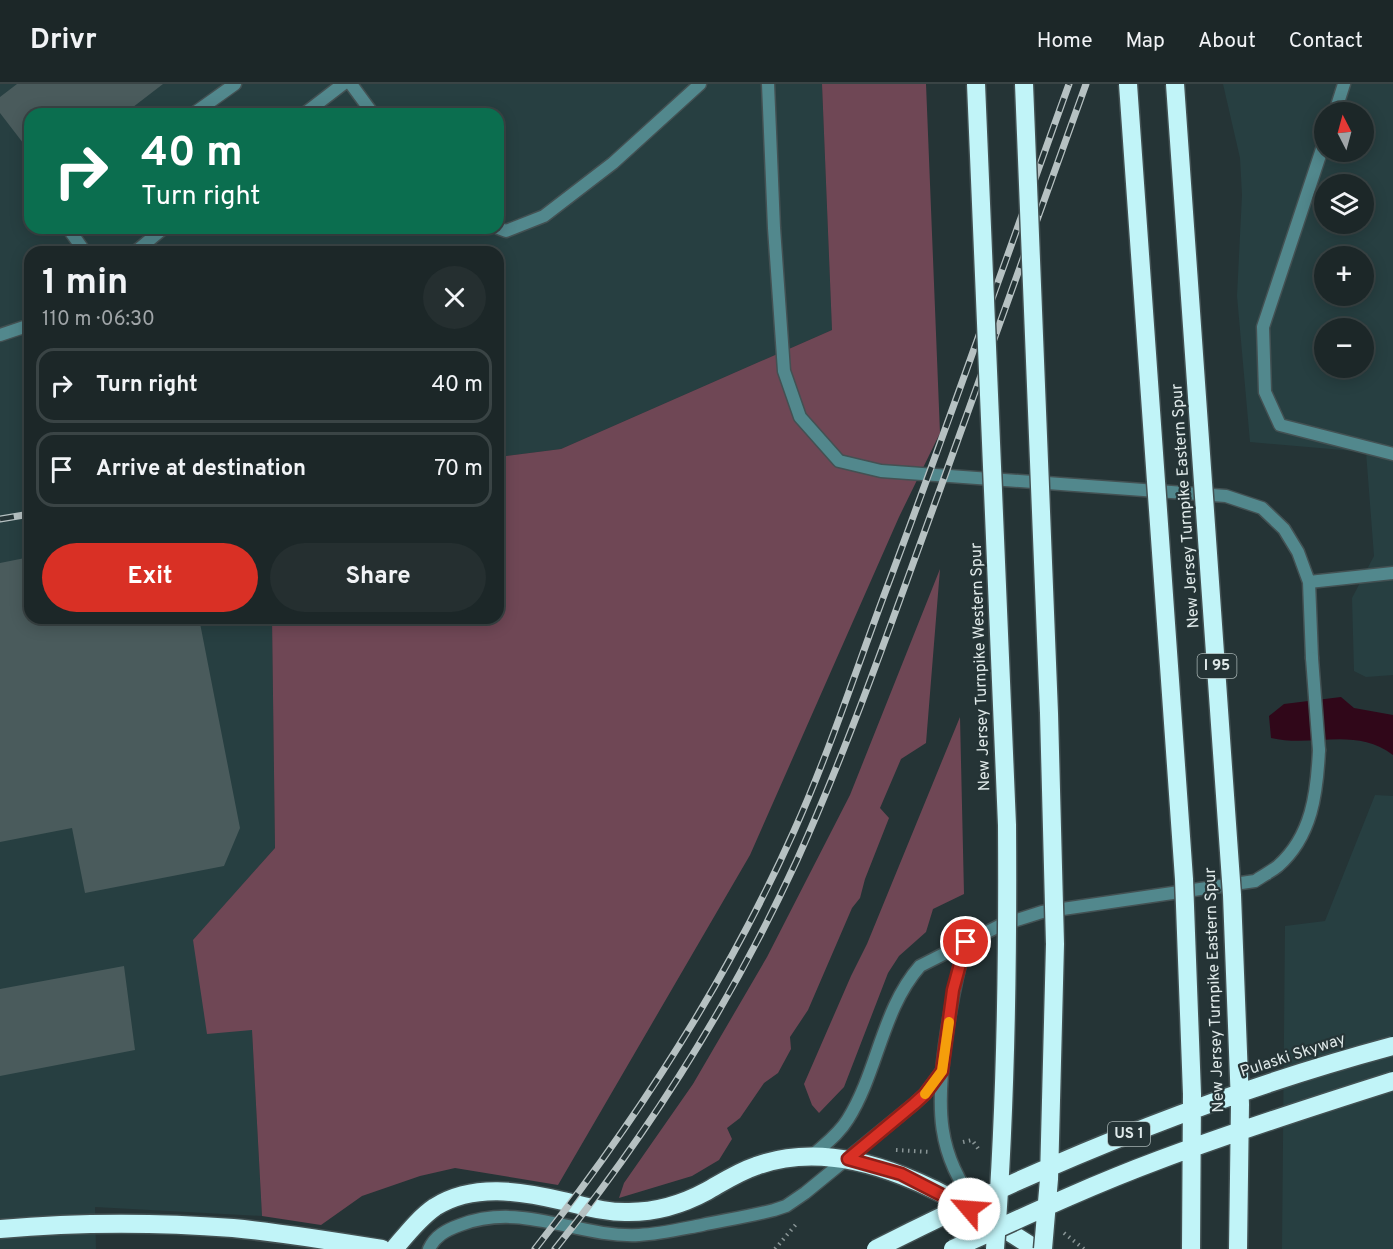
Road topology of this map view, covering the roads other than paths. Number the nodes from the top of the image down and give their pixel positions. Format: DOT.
graph roads {
  1 [pos="235,84"];
  2 [pos="343,84"];
  3 [pos="351,84"];
  4 [pos="700,84"];
  5 [pos="768,84"];
  6 [pos="976,84"];
  7 [pos="1024,84"];
  8 [pos="1128,84"];
  9 [pos="1175,84"];
  10 [pos="1344,84"];
  11 [pos="1338,102"];
  12 [pos="201,108"];
  13 [pos="312,108"];
  14 [pos="369,108"];
  15 [pos="1318,162"];
  16 [pos="504,230"];
  17 [pos="157,234"];
  18 [pos="142,246"];
  19 [pos="24,327"];
  20 [pos="0,335"];
  21 [pos="1393,454"];
  22 [pos="1393,573"];
  23 [pos="1309,582"];
  24 [pos="966,942"];
  25 [pos="1393,1046"];
  26 [pos="942,1071"];
  27 [pos="1393,1081"];
  28 [pos="813,1155"];
  29 [pos="848,1159"];
  30 [pos="987,1218"];
  31 [pos="416,1224"];
  32 [pos="0,1229"];
  33 [pos="382,1249"];
  34 [pos="394,1249"];
  35 [pos="404,1249"];
  36 [pos="429,1249"];
  37 [pos="876,1249"];
  38 [pos="953,1249"];
  39 [pos="995,1249"];
  40 [pos="1036,1249"];
  41 [pos="1043,1249"];
  42 [pos="1191,1249"];
  43 [pos="1238,1249"];
  1 -- 12 [label="street"];
  2 -- 13 [label="street"];
  3 -- 14 [label="street"];
  4 -- 16 [label="street"];
  5 -- 23 [label="street"];
  6 -- 39 [label="highway, New Jersey Turnpike Western Spur, bridge"];
  7 -- 41 [label="highway, bridge"];
  8 -- 42 [label="highway, New Jersey Turnpike Eastern Spur, bridge"];
  9 -- 43 [label="highway, New Jersey Turnpike Eastern Spur / I 95, bridge"];
  10 -- 11 [label="street"];
  15 -- 21 [label="street"];
  17 -- 18 [label="street"];
  19 -- 20 [label="street"];
  22 -- 23 [label="street"];
  23 -- 24 [label="street"];
  24 -- 26 [label="street"];
  24 -- 28 [label="street"];
  25 -- 37 [label="highway, Pulaski Skyway / US 1, bridge"];
  26 -- 29 [label="street"];
  26 -- 30 [label="street"];
  27 -- 38 [label="highway, US 1, bridge"];
  28 -- 29 [label="highway"];
  28 -- 31 [label="highway"];
  29 -- 30 [label="highway"];
  29 -- 36 [label="street"];
  30 -- 40 [label="highway"];
  31 -- 34 [label="highway"];
  31 -- 35 [label="highway"];
  32 -- 33 [label="highway"];
}
